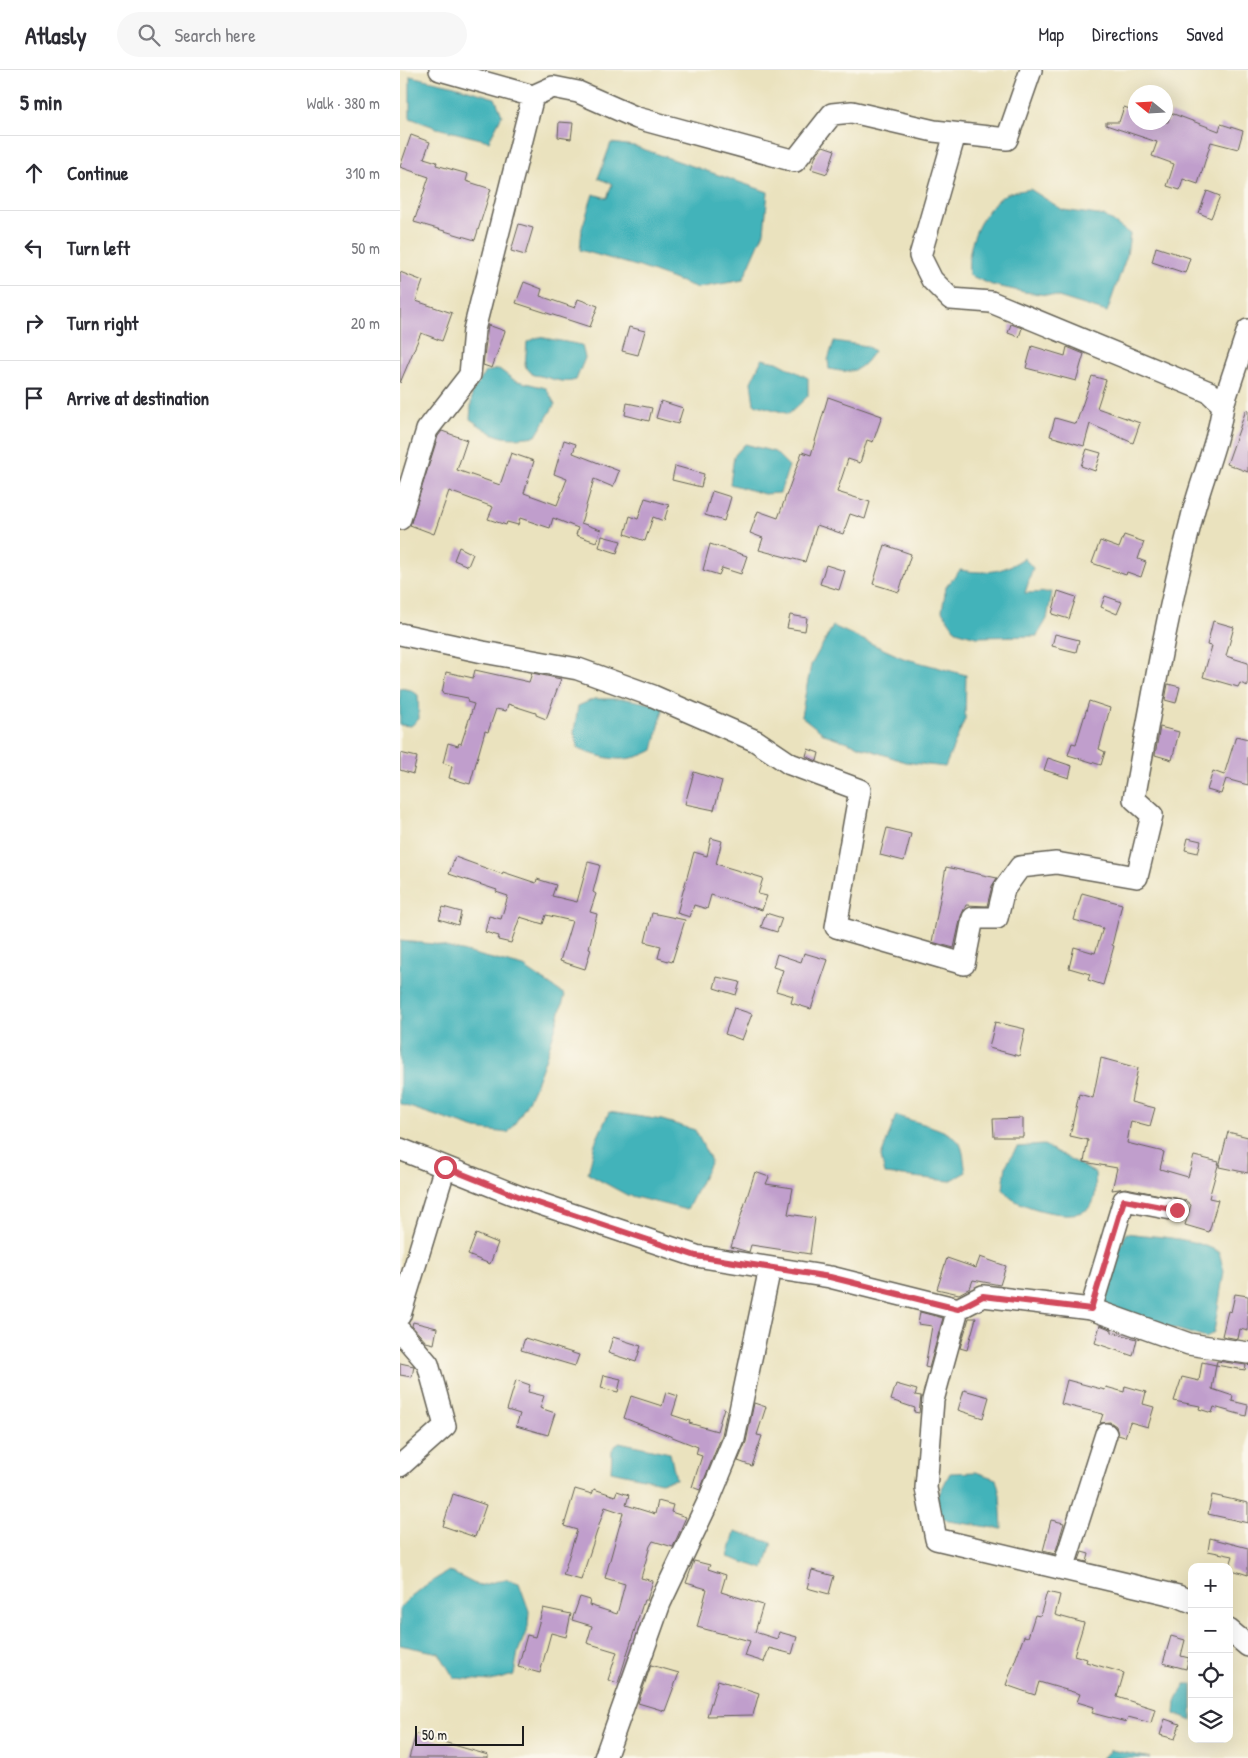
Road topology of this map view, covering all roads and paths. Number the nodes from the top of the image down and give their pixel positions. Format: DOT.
graph roads {
  1 [pos="440,70"];
  2 [pos="1031,70"];
  3 [pos="533,96"];
  4 [pos="955,134"];
  5 [pos="1248,330"];
  6 [pos="1223,405"];
  7 [pos="400,519"];
  8 [pos="400,634"];
  9 [pos="400,1149"];
  10 [pos="445,1167"];
  11 [pos="1177,1210"];
  12 [pos="770,1268"];
  13 [pos="958,1309"];
  14 [pos="1091,1309"];
  15 [pos="400,1315"];
  16 [pos="400,1331"];
  17 [pos="1248,1353"];
  18 [pos="1106,1434"];
  19 [pos="400,1466"];
  20 [pos="1063,1569"];
  21 [pos="1188,1600"];
  22 [pos="1233,1633"];
  23 [pos="1248,1646"];
  24 [pos="605,1758"];
  1 -- 3 [label="street"];
  2 -- 4 [label="street"];
  3 -- 4 [label="street"];
  3 -- 7 [label="street"];
  4 -- 6 [label="street"];
  5 -- 6 [label="street"];
  6 -- 8 [label="street"];
  9 -- 10 [label="street"];
  10 -- 12 [label="street"];
  10 -- 15 [label="street"];
  11 -- 14 [label="street"];
  12 -- 13 [label="street"];
  12 -- 24 [label="street"];
  13 -- 14 [label="street"];
  13 -- 20 [label="street"];
  14 -- 17 [label="street"];
  16 -- 19 [label="street"];
  18 -- 20 [label="street"];
  20 -- 21 [label="street"];
  22 -- 23 [label="street"];
}
